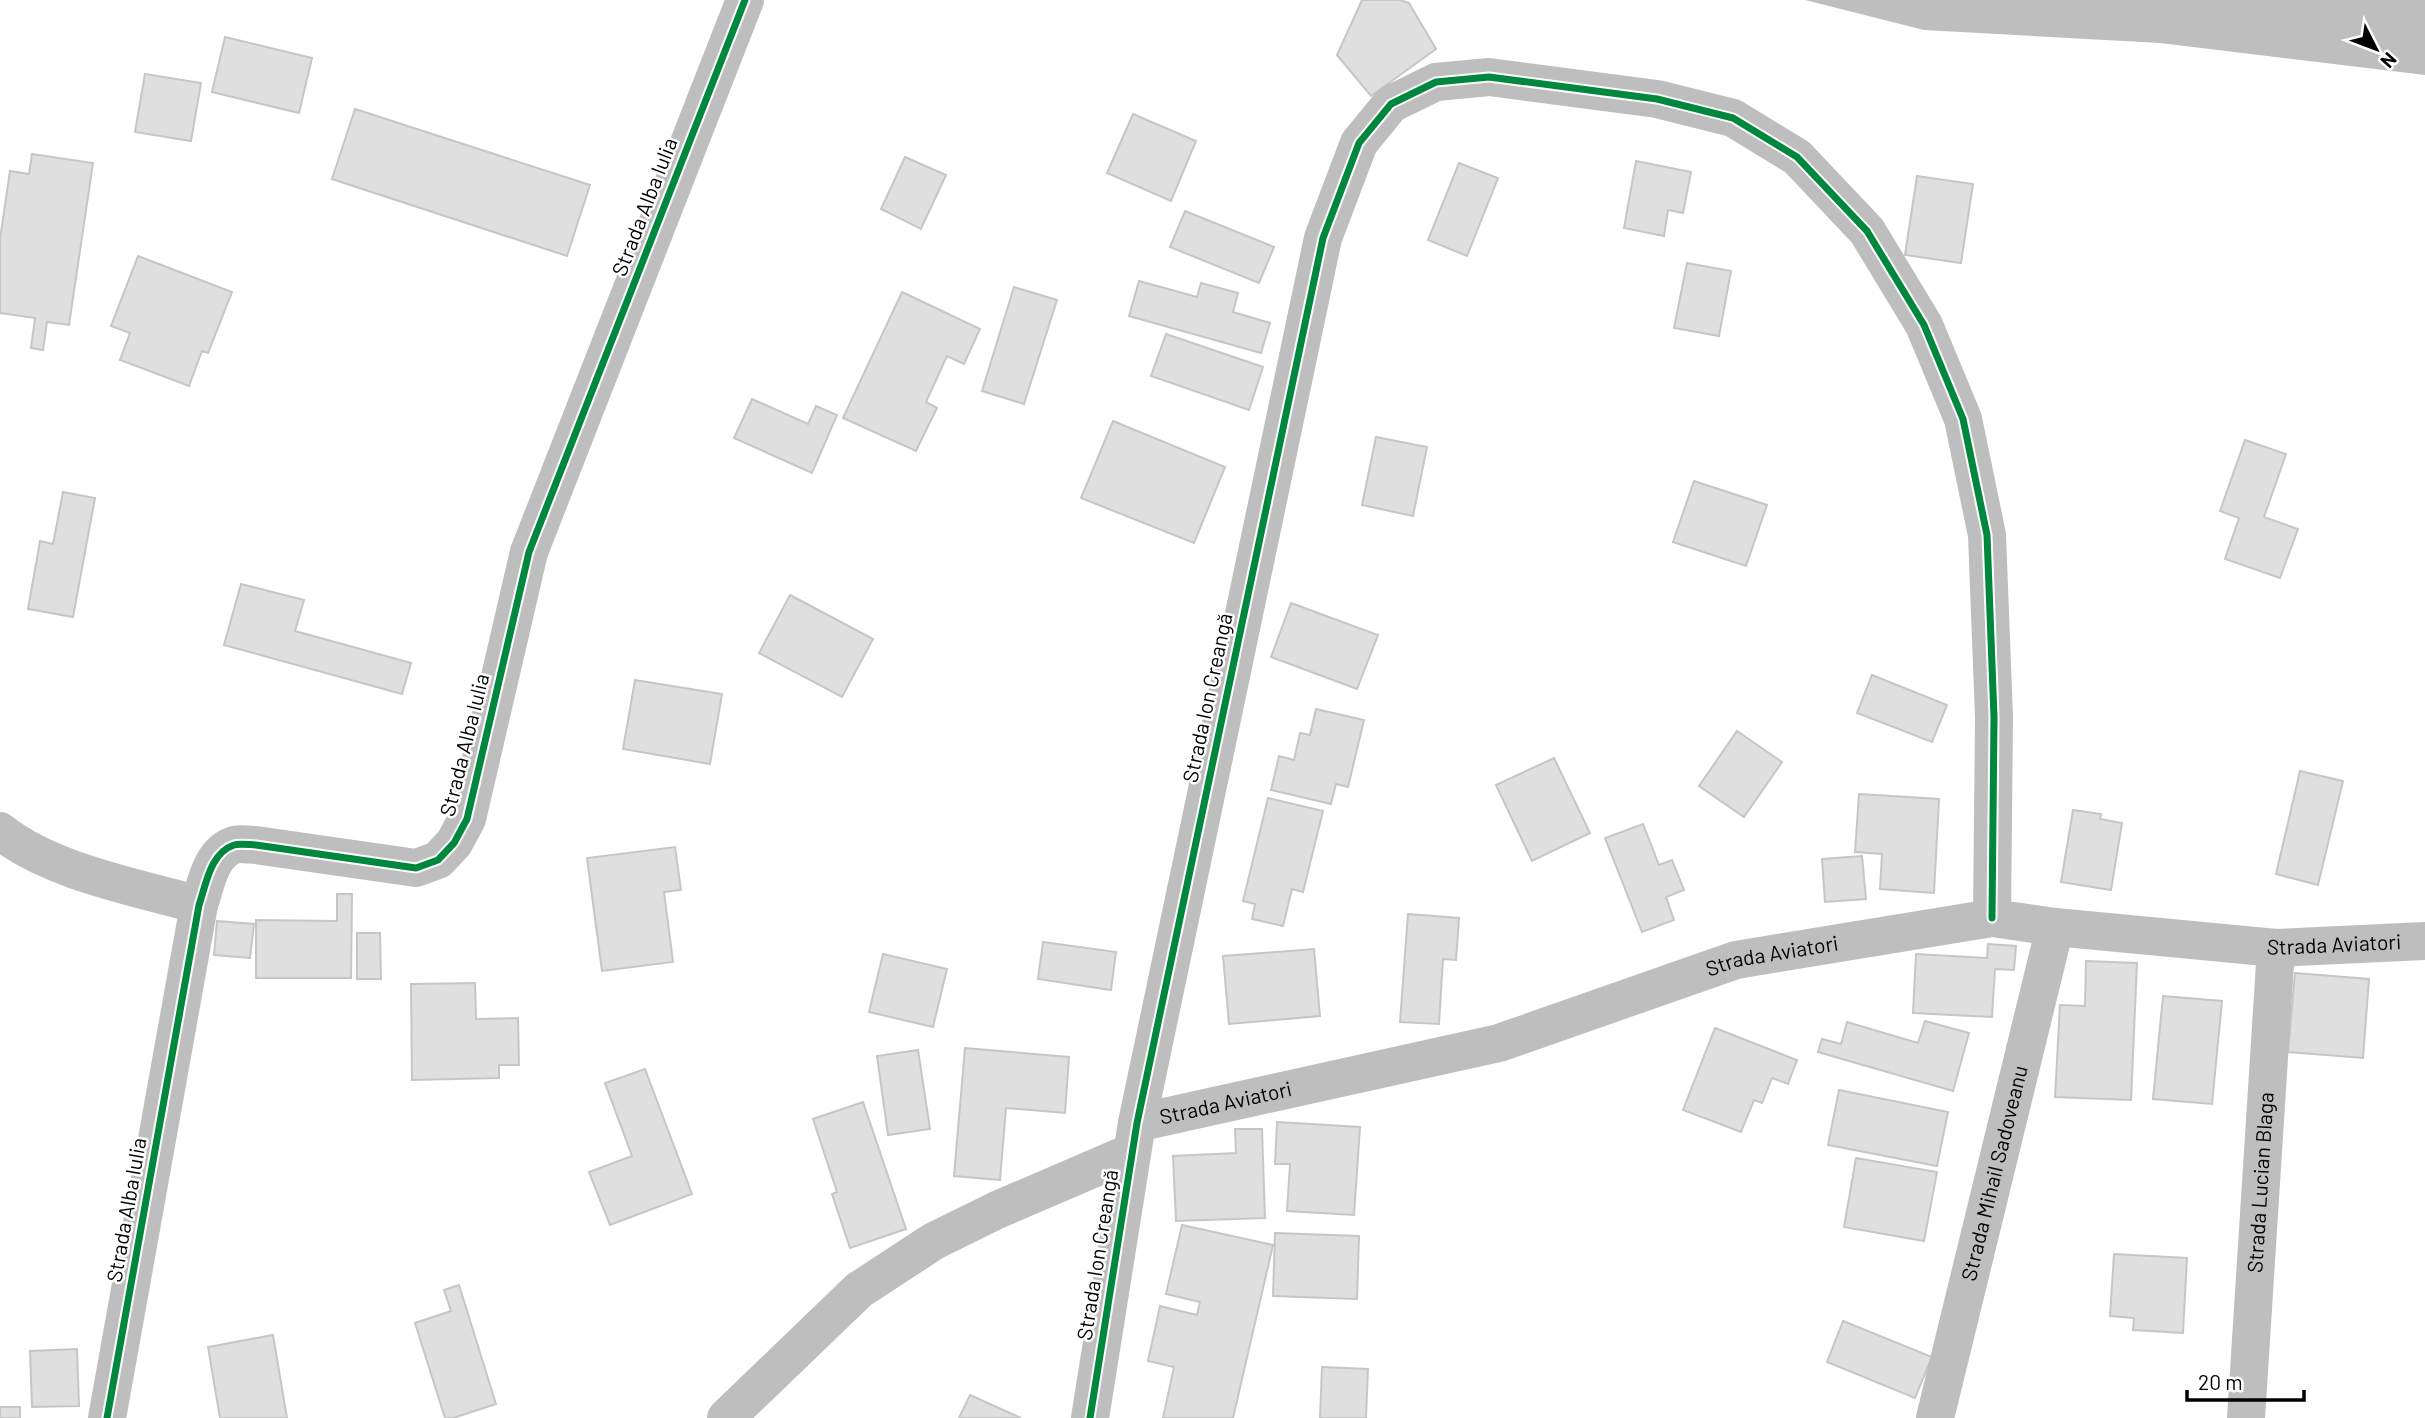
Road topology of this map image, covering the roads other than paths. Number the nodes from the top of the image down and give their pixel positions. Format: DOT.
graph roads {
  1 [pos="745,0"];
  2 [pos="0,831"];
  3 [pos="199,905"];
  4 [pos="1992,918"];
  5 [pos="2054,927"];
  6 [pos="2425,941"];
  7 [pos="2276,948"];
  8 [pos="1134,1138"];
  9 [pos="107,1418"];
  10 [pos="726,1418"];
  11 [pos="1090,1418"];
  12 [pos="1935,1418"];
  13 [pos="2246,1418"];
  1 -- 3 [label="street, Strada Alba Iulia"];
  2 -- 3 [label="street"];
  3 -- 9 [label="street, Strada Alba Iulia"];
  4 -- 5 [label="street, Strada Aviatori"];
  4 -- 8 [label="street, Strada Aviatori"];
  4 -- 8 [label="street, Strada Ion Creangă"];
  5 -- 7 [label="street, Strada Aviatori"];
  5 -- 12 [label="street, Strada Mihail Sadoveanu"];
  6 -- 7 [label="street, Strada Aviatori"];
  7 -- 13 [label="street, Strada Lucian Blaga"];
  8 -- 10 [label="street, Strada Aviatori"];
  8 -- 11 [label="street, Strada Ion Creangă"];
}
